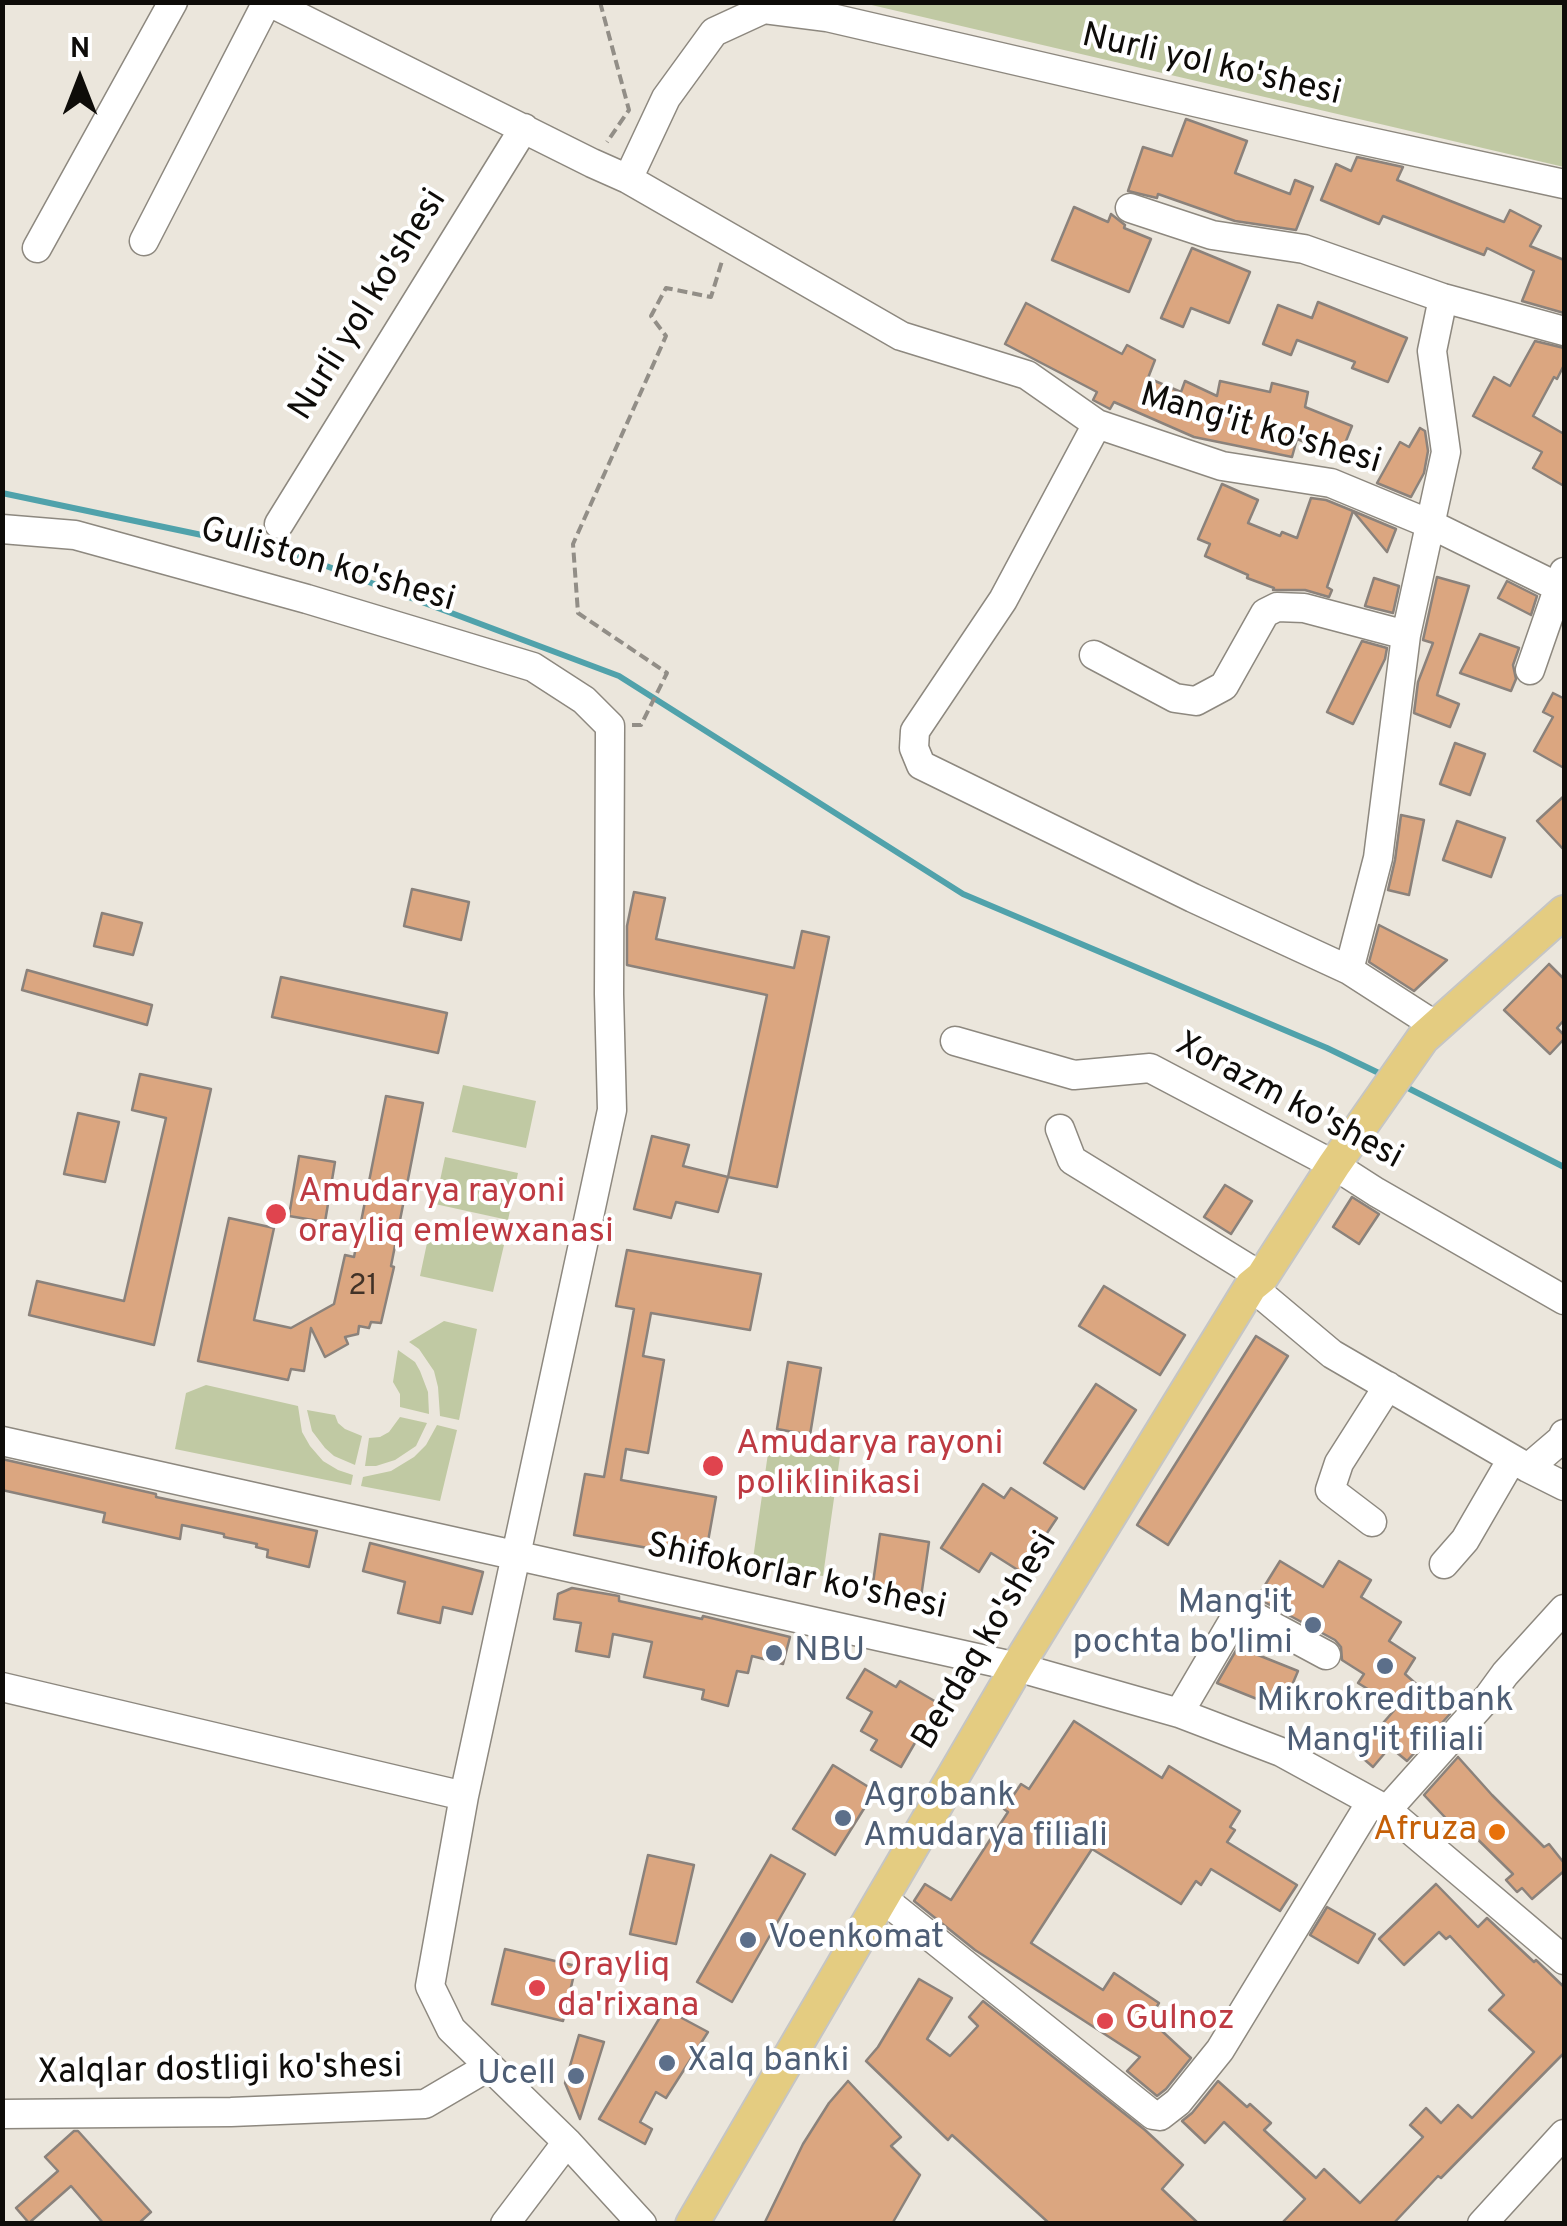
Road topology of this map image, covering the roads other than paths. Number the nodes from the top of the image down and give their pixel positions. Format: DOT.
graph roads {
  1 [pos="173,2"];
  2 [pos="268,2"];
  3 [pos="524,128"];
  4 [pos="628,179"];
  5 [pos="1564,184"];
  6 [pos="1130,208"];
  7 [pos="144,241"];
  8 [pos="38,248"];
  9 [pos="1443,298"];
  10 [pos="1564,332"];
  11 [pos="1097,424"];
  12 [pos="279,524"];
  13 [pos="1430,524"];
  14 [pos="2,529"];
  15 [pos="1561,579"];
  16 [pos="1406,635"];
  17 [pos="1094,655"];
  18 [pos="1530,670"];
  19 [pos="1564,912"];
  20 [pos="1349,970"];
  21 [pos="1430,1032"];
  22 [pos="955,1041"];
  23 [pos="1060,1129"];
  24 [pos="1334,1164"];
  25 [pos="1256,1281"];
  26 [pos="1564,1300"];
  27 [pos="1388,1386"];
  28 [pos="1564,1434"];
  29 [pos="2,1441"];
  30 [pos="1520,1464"];
  31 [pos="1564,1486"];
  32 [pos="1372,1522"];
  33 [pos="518,1556"];
  34 [pos="1444,1564"];
  35 [pos="1564,1609"];
  36 [pos="1326,1655"];
  37 [pos="1017,1666"];
  38 [pos="2,1687"];
  39 [pos="1180,1713"];
  40 [pos="464,1796"];
  41 [pos="1379,1806"];
  42 [pos="881,1897"];
  43 [pos="1564,1960"];
  44 [pos="488,2067"];
  45 [pos="2,2114"];
  46 [pos="1564,2134"];
  47 [pos="568,2142"];
  48 [pos="505,2224"];
  49 [pos="642,2224"];
  50 [pos="692,2224"];
  51 [pos="1482,2224"];
  1 -- 8 [label="street"];
  2 -- 3 [label="street"];
  2 -- 7 [label="street"];
  3 -- 4 [label="street"];
  3 -- 12 [label="street, Nurli yol ko'shesi"];
  4 -- 5 [label="street, Nurli yol ko'shesi"];
  4 -- 11 [label="street, Mang'it ko'shesi"];
  6 -- 9 [label="street"];
  9 -- 10 [label="street"];
  9 -- 13 [label="street"];
  11 -- 13 [label="street, Mang'it ko'shesi"];
  11 -- 20 [label="street"];
  13 -- 15 [label="street, Mang'it ko'shesi"];
  13 -- 16 [label="street"];
  14 -- 33 [label="street, Guliston ko'shesi"];
  15 -- 18 [label="street"];
  16 -- 17 [label="street"];
  16 -- 20 [label="street"];
  19 -- 21 [label="main road"];
  20 -- 21 [label="street"];
  21 -- 24 [label="main road, Berdaq ko'shesi"];
  22 -- 24 [label="street, Xorazm ko'shesi"];
  23 -- 25 [label="street"];
  24 -- 25 [label="main road, Berdaq ko'shesi"];
  24 -- 26 [label="street, Xorazm ko'shesi"];
  25 -- 27 [label="street"];
  25 -- 37 [label="main road, Berdaq ko'shesi"];
  27 -- 30 [label="street"];
  27 -- 32 [label="street"];
  28 -- 30 [label="street"];
  29 -- 33 [label="street, Shifokorlar ko'shesi"];
  30 -- 31 [label="street"];
  30 -- 34 [label="street"];
  33 -- 37 [label="street, Shifokorlar ko'shesi"];
  33 -- 40 [label="street"];
  35 -- 41 [label="street"];
  36 -- 39 [label="street"];
  37 -- 39 [label="street, Shifokorlar ko'shesi"];
  37 -- 42 [label="main road, Berdaq ko'shesi"];
  38 -- 40 [label="street"];
  39 -- 41 [label="street, Shifokorlar ko'shesi"];
  40 -- 44 [label="street"];
  41 -- 42 [label="street"];
  41 -- 43 [label="street, Shifokorlar ko'shesi"];
  42 -- 50 [label="main road, Berdaq ko'shesi"];
  44 -- 45 [label="street, Xalqlar dostligi ko'shesi"];
  44 -- 47 [label="street"];
  46 -- 51 [label="street"];
  47 -- 48 [label="street"];
  47 -- 49 [label="street"];
}
